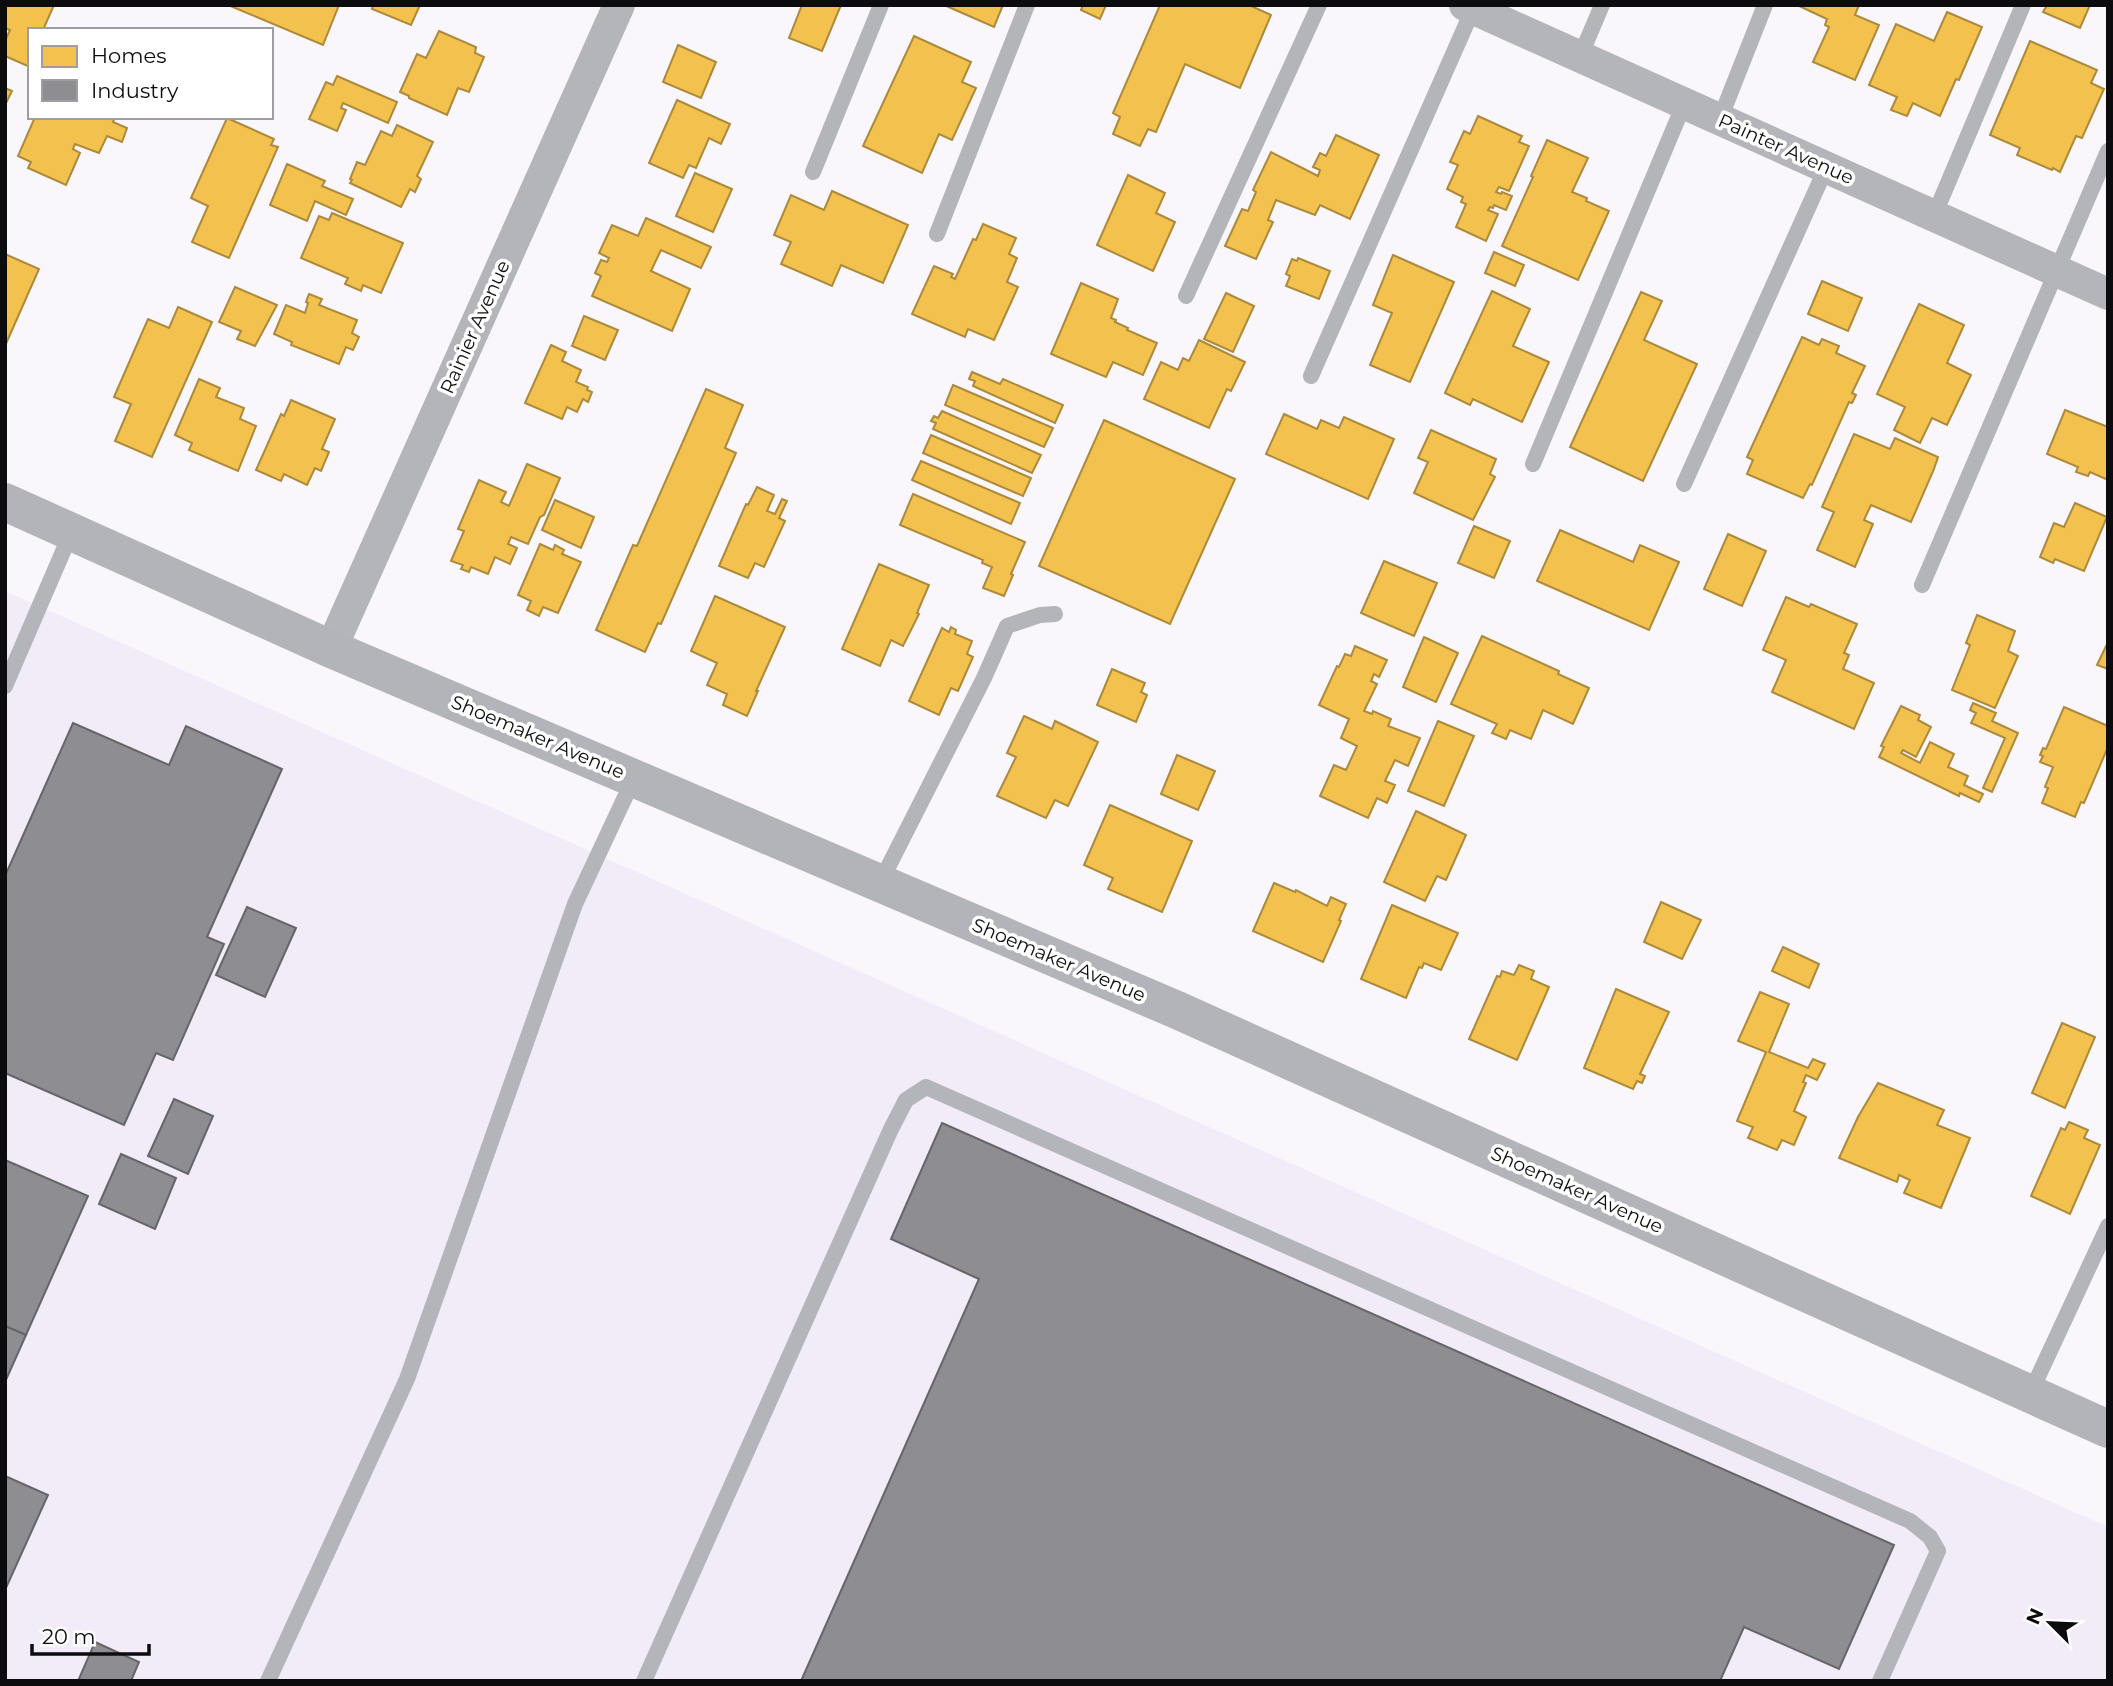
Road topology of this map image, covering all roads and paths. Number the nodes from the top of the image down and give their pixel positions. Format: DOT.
graph roads {
  1 [pos="620,5"];
  2 [pos="880,5"];
  3 [pos="1027,5"];
  4 [pos="1319,5"];
  5 [pos="1602,5"];
  6 [pos="1765,5"];
  7 [pos="2023,5"];
  8 [pos="1469,7"];
  9 [pos="1580,57"];
  10 [pos="1684,104"];
  11 [pos="1720,120"];
  12 [pos="2108,151"];
  13 [pos="1826,167"];
  14 [pos="813,172"];
  15 [pos="1934,216"];
  16 [pos="937,234"];
  17 [pos="2056,270"];
  18 [pos="2108,294"];
  19 [pos="1186,296"];
  20 [pos="1311,376"];
  21 [pos="1533,464"];
  22 [pos="1684,484"];
  23 [pos="5,502"];
  24 [pos="71,533"];
  25 [pos="1922,585"];
  26 [pos="1055,614"];
  27 [pos="331,649"];
  28 [pos="5,686"];
  29 [pos="634,778"];
  30 [pos="880,883"];
  31 [pos="2108,1226"];
  32 [pos="2030,1394"];
  33 [pos="2108,1429"];
  34 [pos="268,1681"];
  35 [pos="643,1681"];
  36 [pos="1880,1681"];
  1 -- 27 [label="street, Rainier Avenue"];
  2 -- 14 [label="lane"];
  3 -- 16 [label="lane"];
  4 -- 19 [label="lane"];
  5 -- 9 [label="lane"];
  6 -- 11 [label="lane"];
  7 -- 15 [label="lane"];
  8 -- 9 [label="street, Painter Avenue"];
  8 -- 20 [label="lane"];
  9 -- 10 [label="street, Painter Avenue"];
  10 -- 11 [label="street, Painter Avenue"];
  10 -- 21 [label="lane"];
  11 -- 13 [label="street, Painter Avenue"];
  12 -- 17 [label="lane"];
  13 -- 15 [label="street, Painter Avenue"];
  13 -- 22 [label="lane"];
  15 -- 17 [label="street, Painter Avenue"];
  17 -- 18 [label="street, Painter Avenue"];
  17 -- 25 [label="lane"];
  23 -- 24 [label="main road, Shoemaker Avenue"];
  24 -- 27 [label="main road, Shoemaker Avenue"];
  24 -- 28 [label="lane"];
  26 -- 30 [label="lane"];
  27 -- 29 [label="main road, Shoemaker Avenue"];
  29 -- 30 [label="main road, Shoemaker Avenue"];
  29 -- 34 [label="lane"];
  30 -- 32 [label="main road, Shoemaker Avenue"];
  31 -- 32 [label="lane"];
  32 -- 33 [label="main road, Shoemaker Avenue"];
  35 -- 36 [label="lane"];
}
